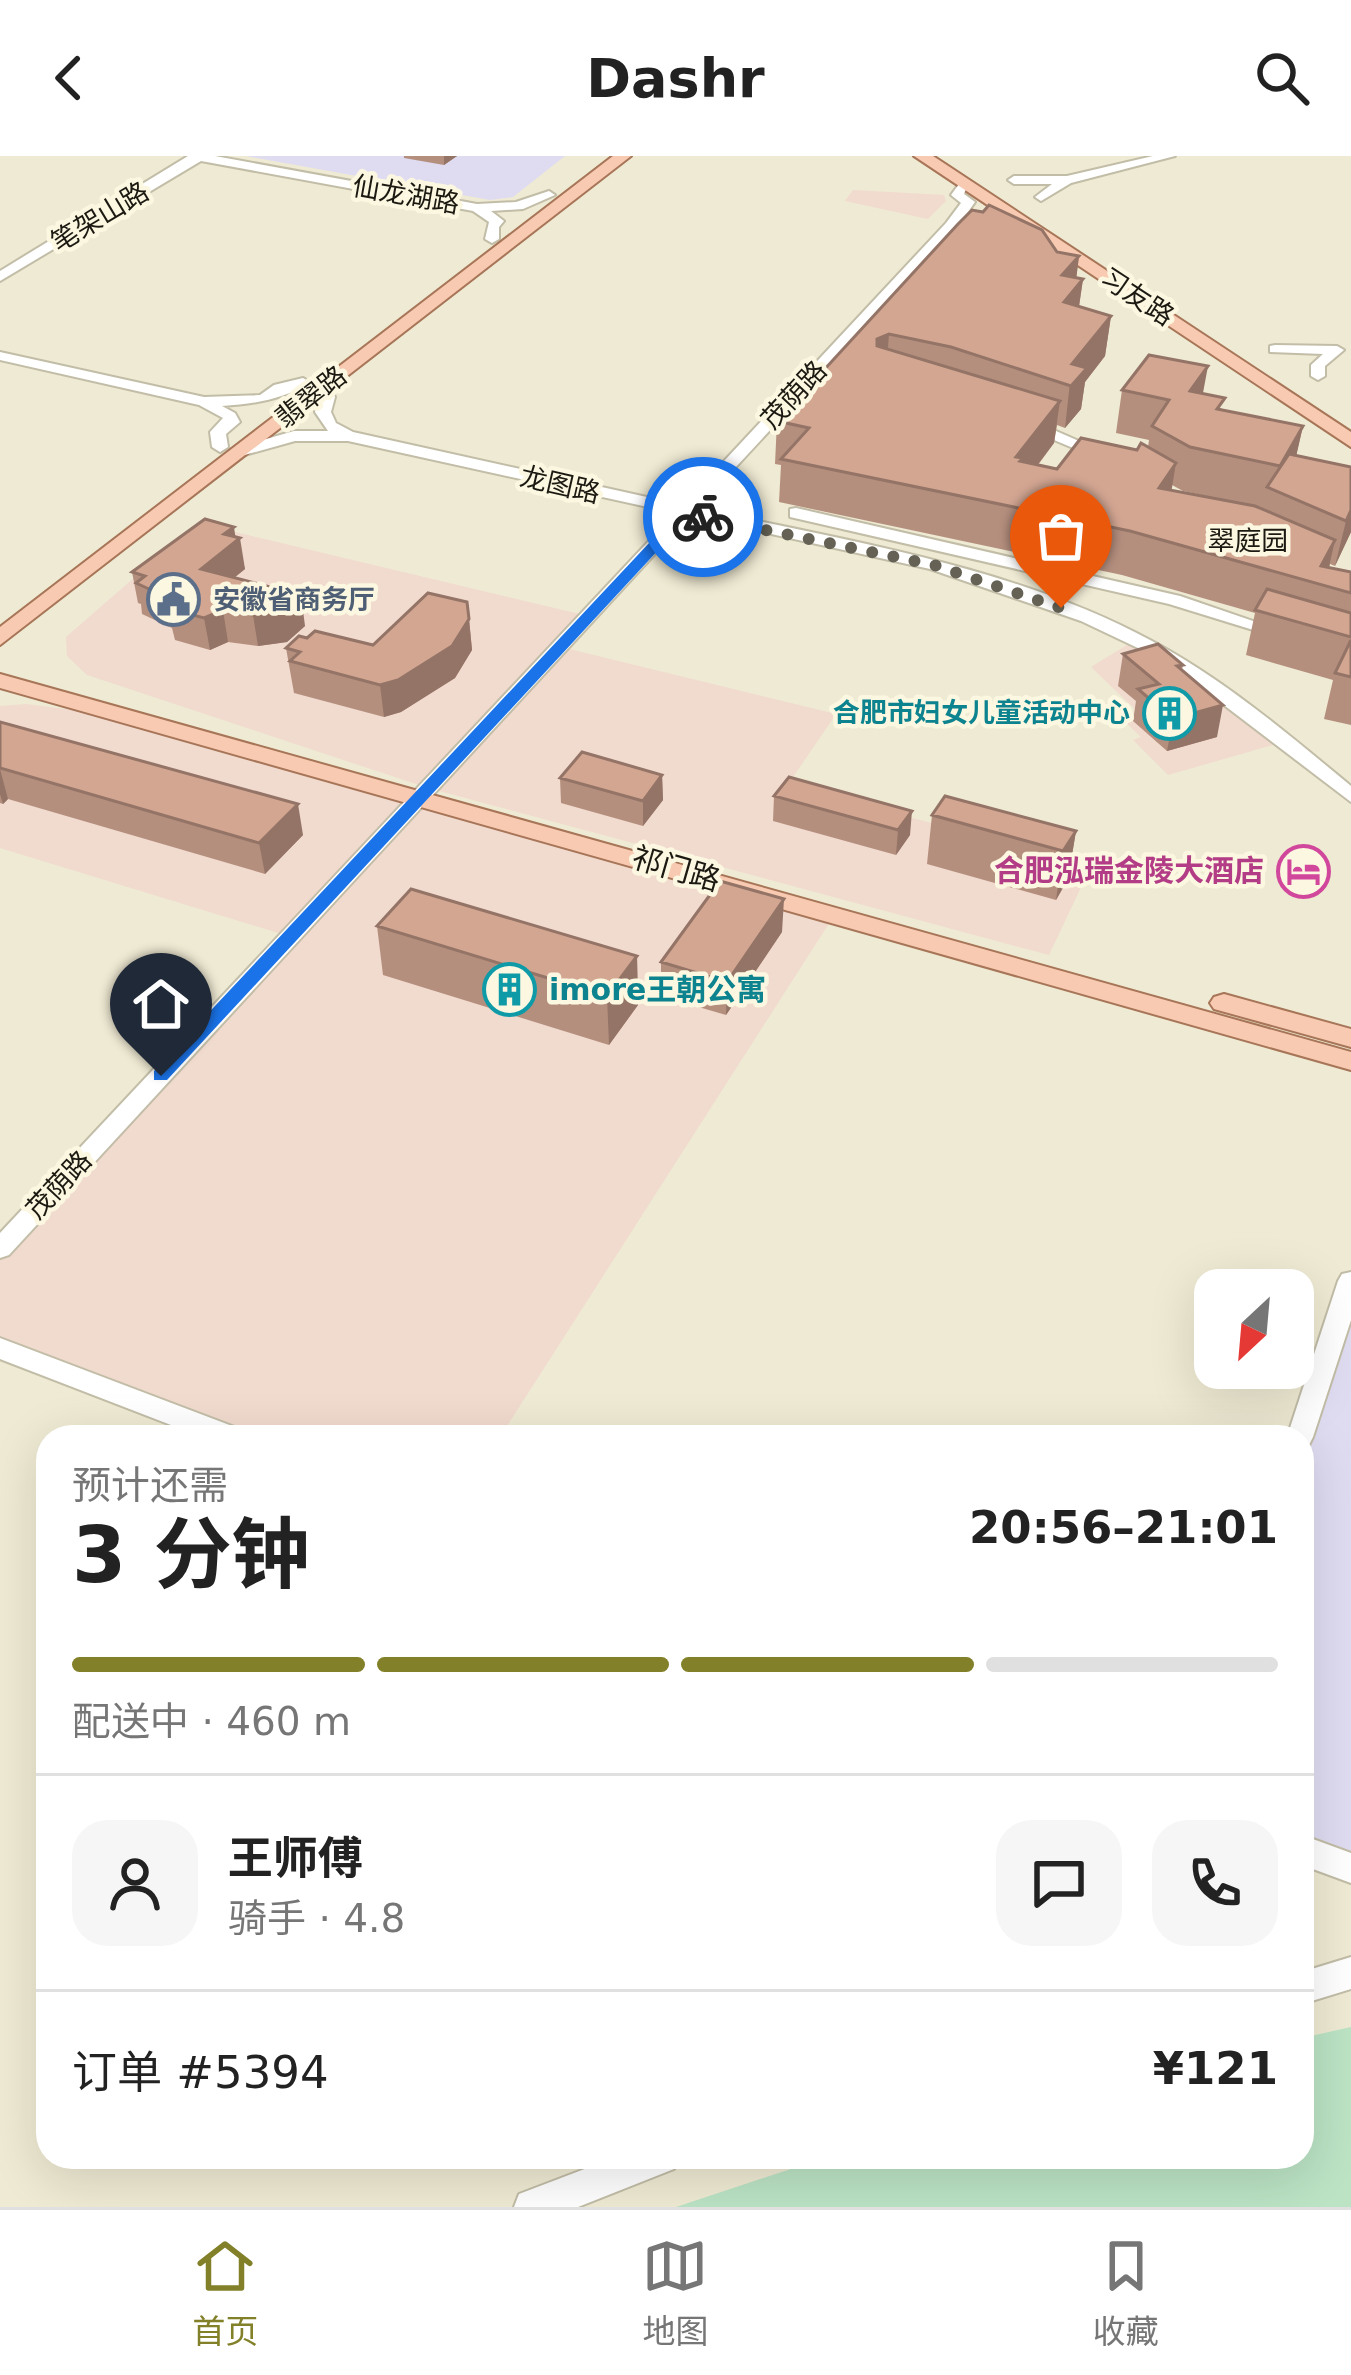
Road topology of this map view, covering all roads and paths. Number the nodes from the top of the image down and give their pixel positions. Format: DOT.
graph roads {
  1 [pos="198,156"];
  2 [pos="601,156"];
  3 [pos="623,156"];
  4 [pos="922,156"];
  5 [pos="956,156"];
  6 [pos="1169,156"];
  7 [pos="1013,180"];
  8 [pos="1067,180"];
  9 [pos="962,184"];
  10 [pos="549,195"];
  11 [pos="1041,197"];
  12 [pos="477,208"];
  13 [pos="951,226"];
  14 [pos="1037,233"];
  15 [pos="492,238"];
  16 [pos="0,278"];
  17 [pos="1238,341"];
  18 [pos="1344,348"];
  19 [pos="0,356"];
  20 [pos="1269,356"];
  21 [pos="1294,378"];
  22 [pos="303,383"];
  23 [pos="1316,383"];
  24 [pos="324,387"];
  25 [pos="204,402"];
  26 [pos="1332,404"];
  27 [pos="1351,416"];
  28 [pos="1008,417"];
  29 [pos="348,436"];
  30 [pos="1351,441"];
  31 [pos="230,449"];
  32 [pos="1127,467"];
  33 [pos="685,513"];
  34 [pos="796,513"];
  35 [pos="0,616"];
  36 [pos="0,638"];
  37 [pos="1298,638"];
  38 [pos="0,670"];
  39 [pos="0,681"];
  40 [pos="424,792"];
  41 [pos="1351,796"];
  42 [pos="1351,1038"];
  43 [pos="1351,1061"];
  44 [pos="0,1249"];
  45 [pos="1351,1280"];
  46 [pos="0,1348"];
  47 [pos="200,1425"];
  48 [pos="1304,1425"];
  49 [pos="1314,1854"];
  50 [pos="1351,1868"];
  51 [pos="1351,1973"];
  52 [pos="1314,1984"];
  53 [pos="631,2169"];
  54 [pos="532,2207"];
  1 -- 12 [label="street, 仙龙湖路"];
  1 -- 16 [label="street, 笔架山路"];
  2 -- 10 [label="main road, 翡翠路"];
  3 -- 24 [label="main road, 翡翠路"];
  4 -- 9 [label="main road, 习友路"];
  5 -- 17 [label="main road, 习友路"];
  6 -- 8 [label="street"];
  7 -- 8 [label="street"];
  8 -- 11 [label="street"];
  9 -- 13 [label="street"];
  9 -- 14 [label="main road, 习友路"];
  10 -- 12 [label="street, 仙龙湖路"];
  10 -- 15 [label="main road, 翡翠路"];
  12 -- 15 [label="street"];
  13 -- 14 [label="street"];
  13 -- 33 [label="street, 茂荫路"];
  14 -- 30 [label="main road, 习友路"];
  15 -- 22 [label="main road, 翡翠路"];
  18 -- 20 [label="street"];
  18 -- 23 [label="street"];
  19 -- 25 [label="street"];
  21 -- 23 [label="main road"];
  22 -- 25 [label="street"];
  22 -- 31 [label="main road, 翡翠路"];
  24 -- 29 [label="street"];
  24 -- 31 [label="main road, 翡翠路"];
  25 -- 31 [label="street"];
  26 -- 27 [label="main road"];
  28 -- 32 [label="street"];
  29 -- 31 [label="street, 龙图路"];
  29 -- 33 [label="street, 龙图路"];
  31 -- 35 [label="main road, 翡翠路"];
  31 -- 36 [label="main road, 翡翠路"];
  33 -- 40 [label="street, 茂荫路"];
  33 -- 41 [label="street, 龙图路"];
  34 -- 37 [label="street"];
  38 -- 40 [label="main road, 祁门路"];
  39 -- 40 [label="main road, 祁门路"];
  40 -- 42 [label="main road, 祁门路"];
  40 -- 43 [label="main road, 祁门路"];
  40 -- 44 [label="street, 茂荫路"];
  45 -- 48 [label="street"];
  46 -- 47 [label="street"];
  49 -- 50 [label="street"];
  51 -- 52 [label="street"];
  53 -- 54 [label="street"];
}
